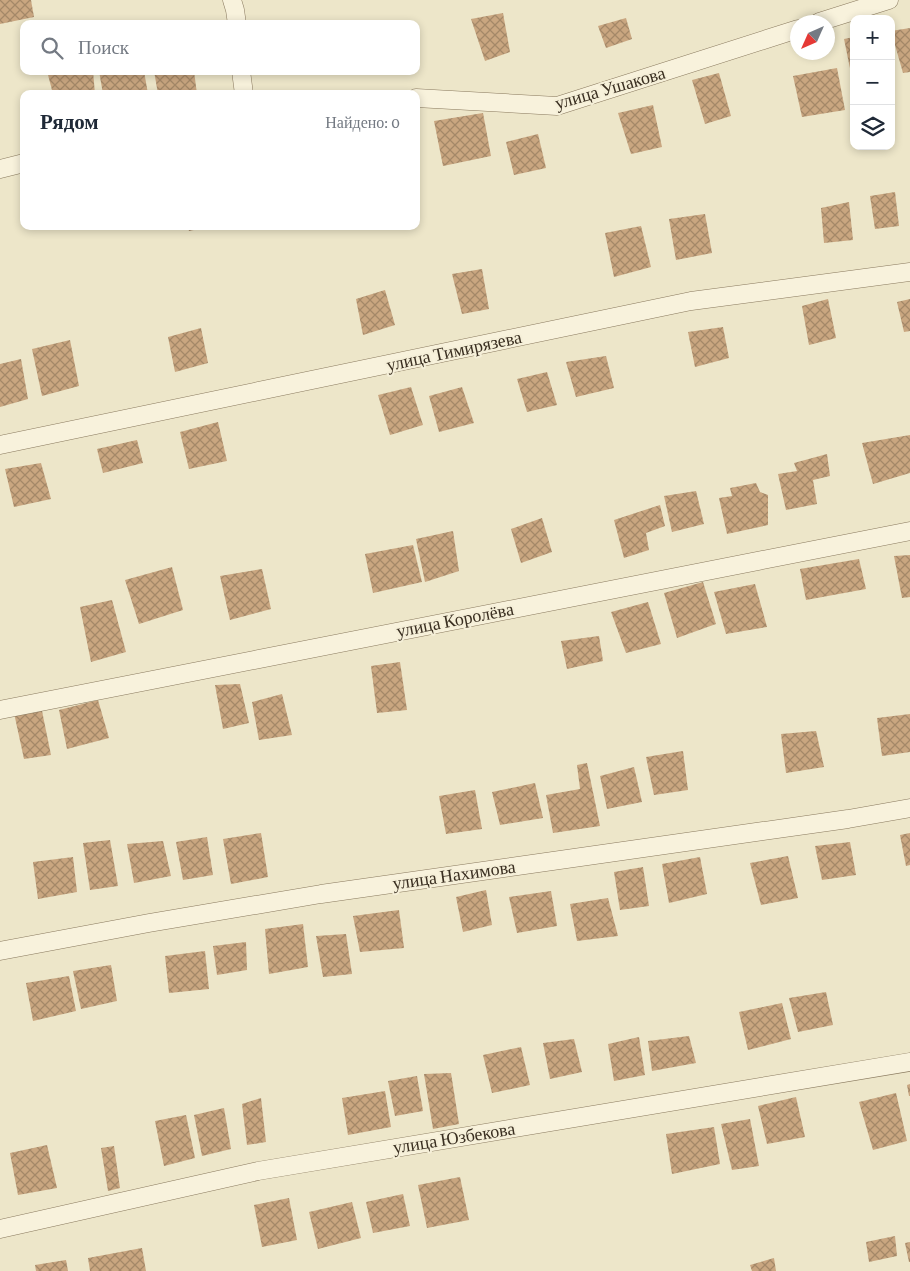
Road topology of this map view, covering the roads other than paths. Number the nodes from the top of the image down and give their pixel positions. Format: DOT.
graph roads {
  1 [pos="232,0"];
  2 [pos="889,0"];
  3 [pos="835,17"];
  4 [pos="237,20"];
  5 [pos="790,32"];
  6 [pos="242,75"];
  7 [pos="243,90"];
  8 [pos="420,98"];
  9 [pos="20,164"];
  10 [pos="0,168"];
  11 [pos="910,272"];
  12 [pos="0,445"];
  13 [pos="910,531"];
  14 [pos="0,710"];
  15 [pos="910,808"];
  16 [pos="0,951"];
  17 [pos="910,1062"];
  18 [pos="0,1229"];
  1 -- 4 [label="street"];
  2 -- 3 [label="street"];
  5 -- 8 [label="street, улица Ушакова"];
  6 -- 7 [label="street"];
  9 -- 10 [label="street"];
  11 -- 12 [label="street, улица Тимирязева"];
  13 -- 14 [label="street, улица Королёва"];
  15 -- 16 [label="street, улица Нахимова"];
  17 -- 18 [label="street, улица Юзбекова"];
}
